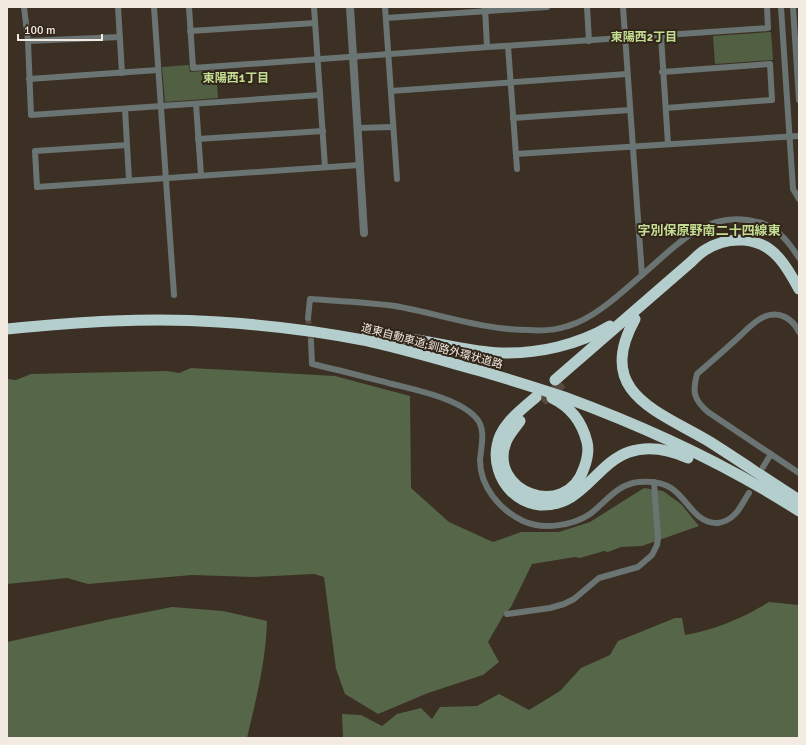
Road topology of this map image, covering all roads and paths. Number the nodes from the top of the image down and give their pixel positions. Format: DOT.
graph roads {
  1 [pos="24,7"];
  2 [pos="118,7"];
  3 [pos="154,7"];
  4 [pos="189,7"];
  5 [pos="314,7"];
  6 [pos="350,7"];
  7 [pos="385,7"];
  8 [pos="547,7"];
  9 [pos="587,7"];
  10 [pos="623,7"];
  11 [pos="767,7"];
  12 [pos="781,7"];
  13 [pos="793,7"];
  14 [pos="486,9"];
  15 [pos="386,18"];
  16 [pos="315,23"];
  17 [pos="190,31"];
  18 [pos="660,36"];
  19 [pos="120,37"];
  20 [pos="625,39"];
  21 [pos="589,40"];
  22 [pos="28,41"];
  23 [pos="508,46"];
  24 [pos="488,47"];
  25 [pos="388,55"];
  26 [pos="353,56"];
  27 [pos="317,58"];
  28 [pos="158,70"];
  29 [pos="662,72"];
  30 [pos="122,73"];
  31 [pos="627,74"];
  32 [pos="29,79"];
  33 [pos="511,82"];
  34 [pos="391,91"];
  35 [pos="320,95"];
  36 [pos="799,100"];
  37 [pos="196,104"];
  38 [pos="160,106"];
  39 [pos="666,108"];
  40 [pos="125,109"];
  41 [pos="630,110"];
  42 [pos="513,118"];
  43 [pos="392,127"];
  44 [pos="357,128"];
  45 [pos="323,132"];
  46 [pos="790,136"];
  47 [pos="799,136"];
  48 [pos="198,139"];
  49 [pos="668,144"];
  50 [pos="127,145"];
  51 [pos="632,147"];
  52 [pos="516,154"];
  53 [pos="360,165"];
  54 [pos="325,168"];
  55 [pos="517,169"];
  56 [pos="201,175"];
  57 [pos="165,178"];
  58 [pos="397,179"];
  59 [pos="129,180"];
  60 [pos="799,199"];
  61 [pos="364,234"];
  62 [pos="799,258"];
  63 [pos="642,275"];
  64 [pos="799,289"];
  65 [pos="174,295"];
  66 [pos="799,298"];
  67 [pos="308,318"];
  68 [pos="631,318"];
  69 [pos="7,322"];
  70 [pos="7,329"];
  71 [pos="799,332"];
  72 [pos="364,336"];
  73 [pos="311,341"];
  74 [pos="521,383"];
  75 [pos="549,390"];
  76 [pos="771,454"];
  77 [pos="763,467"];
  78 [pos="799,473"];
  79 [pos="654,482"];
  80 [pos="748,492"];
  81 [pos="799,500"];
  82 [pos="785,502"];
  83 [pos="799,505"];
  84 [pos="799,511"];
  85 [pos="507,614"];
  1 -- 22 [label="street"];
  2 -- 19 [label="street"];
  3 -- 28 [label="street"];
  4 -- 17 [label="street"];
  5 -- 16 [label="street"];
  6 -- 26 [label="street"];
  7 -- 15 [label="street"];
  8 -- 14 [label="street"];
  9 -- 21 [label="street"];
  10 -- 20 [label="street"];
  11 -- 18 [label="street"];
  12 -- 46 [label="street"];
  13 -- 36 [label="street"];
  14 -- 15 [label="street"];
  14 -- 24 [label="street"];
  15 -- 25 [label="street"];
  16 -- 17 [label="street"];
  16 -- 27 [label="street"];
  17 -- 27 [label="street"];
  18 -- 20 [label="street"];
  18 -- 29 [label="street"];
  19 -- 22 [label="street"];
  19 -- 30 [label="street"];
  20 -- 21 [label="street"];
  20 -- 31 [label="street"];
  21 -- 23 [label="street"];
  22 -- 32 [label="street"];
  23 -- 24 [label="street"];
  23 -- 33 [label="street"];
  24 -- 25 [label="street"];
  25 -- 26 [label="street"];
  25 -- 34 [label="street"];
  26 -- 27 [label="street"];
  26 -- 44 [label="street"];
  27 -- 35 [label="street"];
  28 -- 30 [label="street"];
  28 -- 38 [label="street"];
  29 -- 39 [label="street"];
  29 -- 39 [label="street"];
  30 -- 32 [label="street"];
  31 -- 33 [label="street"];
  31 -- 41 [label="street"];
  32 -- 40 [label="street"];
  33 -- 34 [label="street"];
  33 -- 42 [label="street"];
  34 -- 43 [label="street"];
  35 -- 37 [label="street"];
  35 -- 45 [label="street"];
  37 -- 38 [label="street"];
  37 -- 48 [label="street"];
  38 -- 40 [label="street"];
  38 -- 57 [label="street"];
  39 -- 49 [label="street"];
  40 -- 50 [label="street"];
  41 -- 42 [label="street"];
  41 -- 51 [label="street"];
  42 -- 52 [label="street"];
  43 -- 44 [label="street"];
  43 -- 58 [label="street"];
  44 -- 53 [label="street"];
  45 -- 48 [label="street"];
  45 -- 54 [label="street"];
  46 -- 47 [label="street"];
  46 -- 49 [label="street"];
  46 -- 60 [label="street"];
  48 -- 56 [label="street"];
  49 -- 51 [label="street"];
  50 -- 59 [label="street"];
  50 -- 59 [label="street"];
  51 -- 52 [label="street"];
  51 -- 63 [label="street"];
  52 -- 55 [label="street"];
  53 -- 54 [label="street"];
  53 -- 61 [label="street"];
  54 -- 56 [label="street"];
  56 -- 57 [label="street"];
  57 -- 59 [label="street"];
  57 -- 65 [label="street"];
  62 -- 63 [label="street"];
  63 -- 67 [label="street"];
  64 -- 68 [label="highway"];
  66 -- 68 [label="highway"];
  68 -- 72 [label="highway"];
  68 -- 75 [label="highway"];
  68 -- 81 [label="highway"];
  69 -- 72 [label="highway, 道東自動車道;釧路外環状道路"];
  70 -- 74 [label="highway, 道東自動車道;釧路外環状道路"];
  71 -- 76 [label="street"];
  72 -- 75 [label="highway, 道東自動車道;釧路外環状道路"];
  73 -- 79 [label="street"];
  74 -- 75 [label="highway, 道東自動車道;釧路外環状道路"];
  74 -- 75 [label="highway"];
  75 -- 82 [label="highway, 道東自動車道;釧路外環状道路"];
  75 -- 82 [label="highway"];
  75 -- 83 [label="highway, 道東自動車道;釧路外環状道路"];
  76 -- 77 [label="street"];
  76 -- 78 [label="street"];
  79 -- 80 [label="street"];
  79 -- 85 [label="street"];
  82 -- 84 [label="highway, 道東自動車道;釧路外環状道路"];
}
